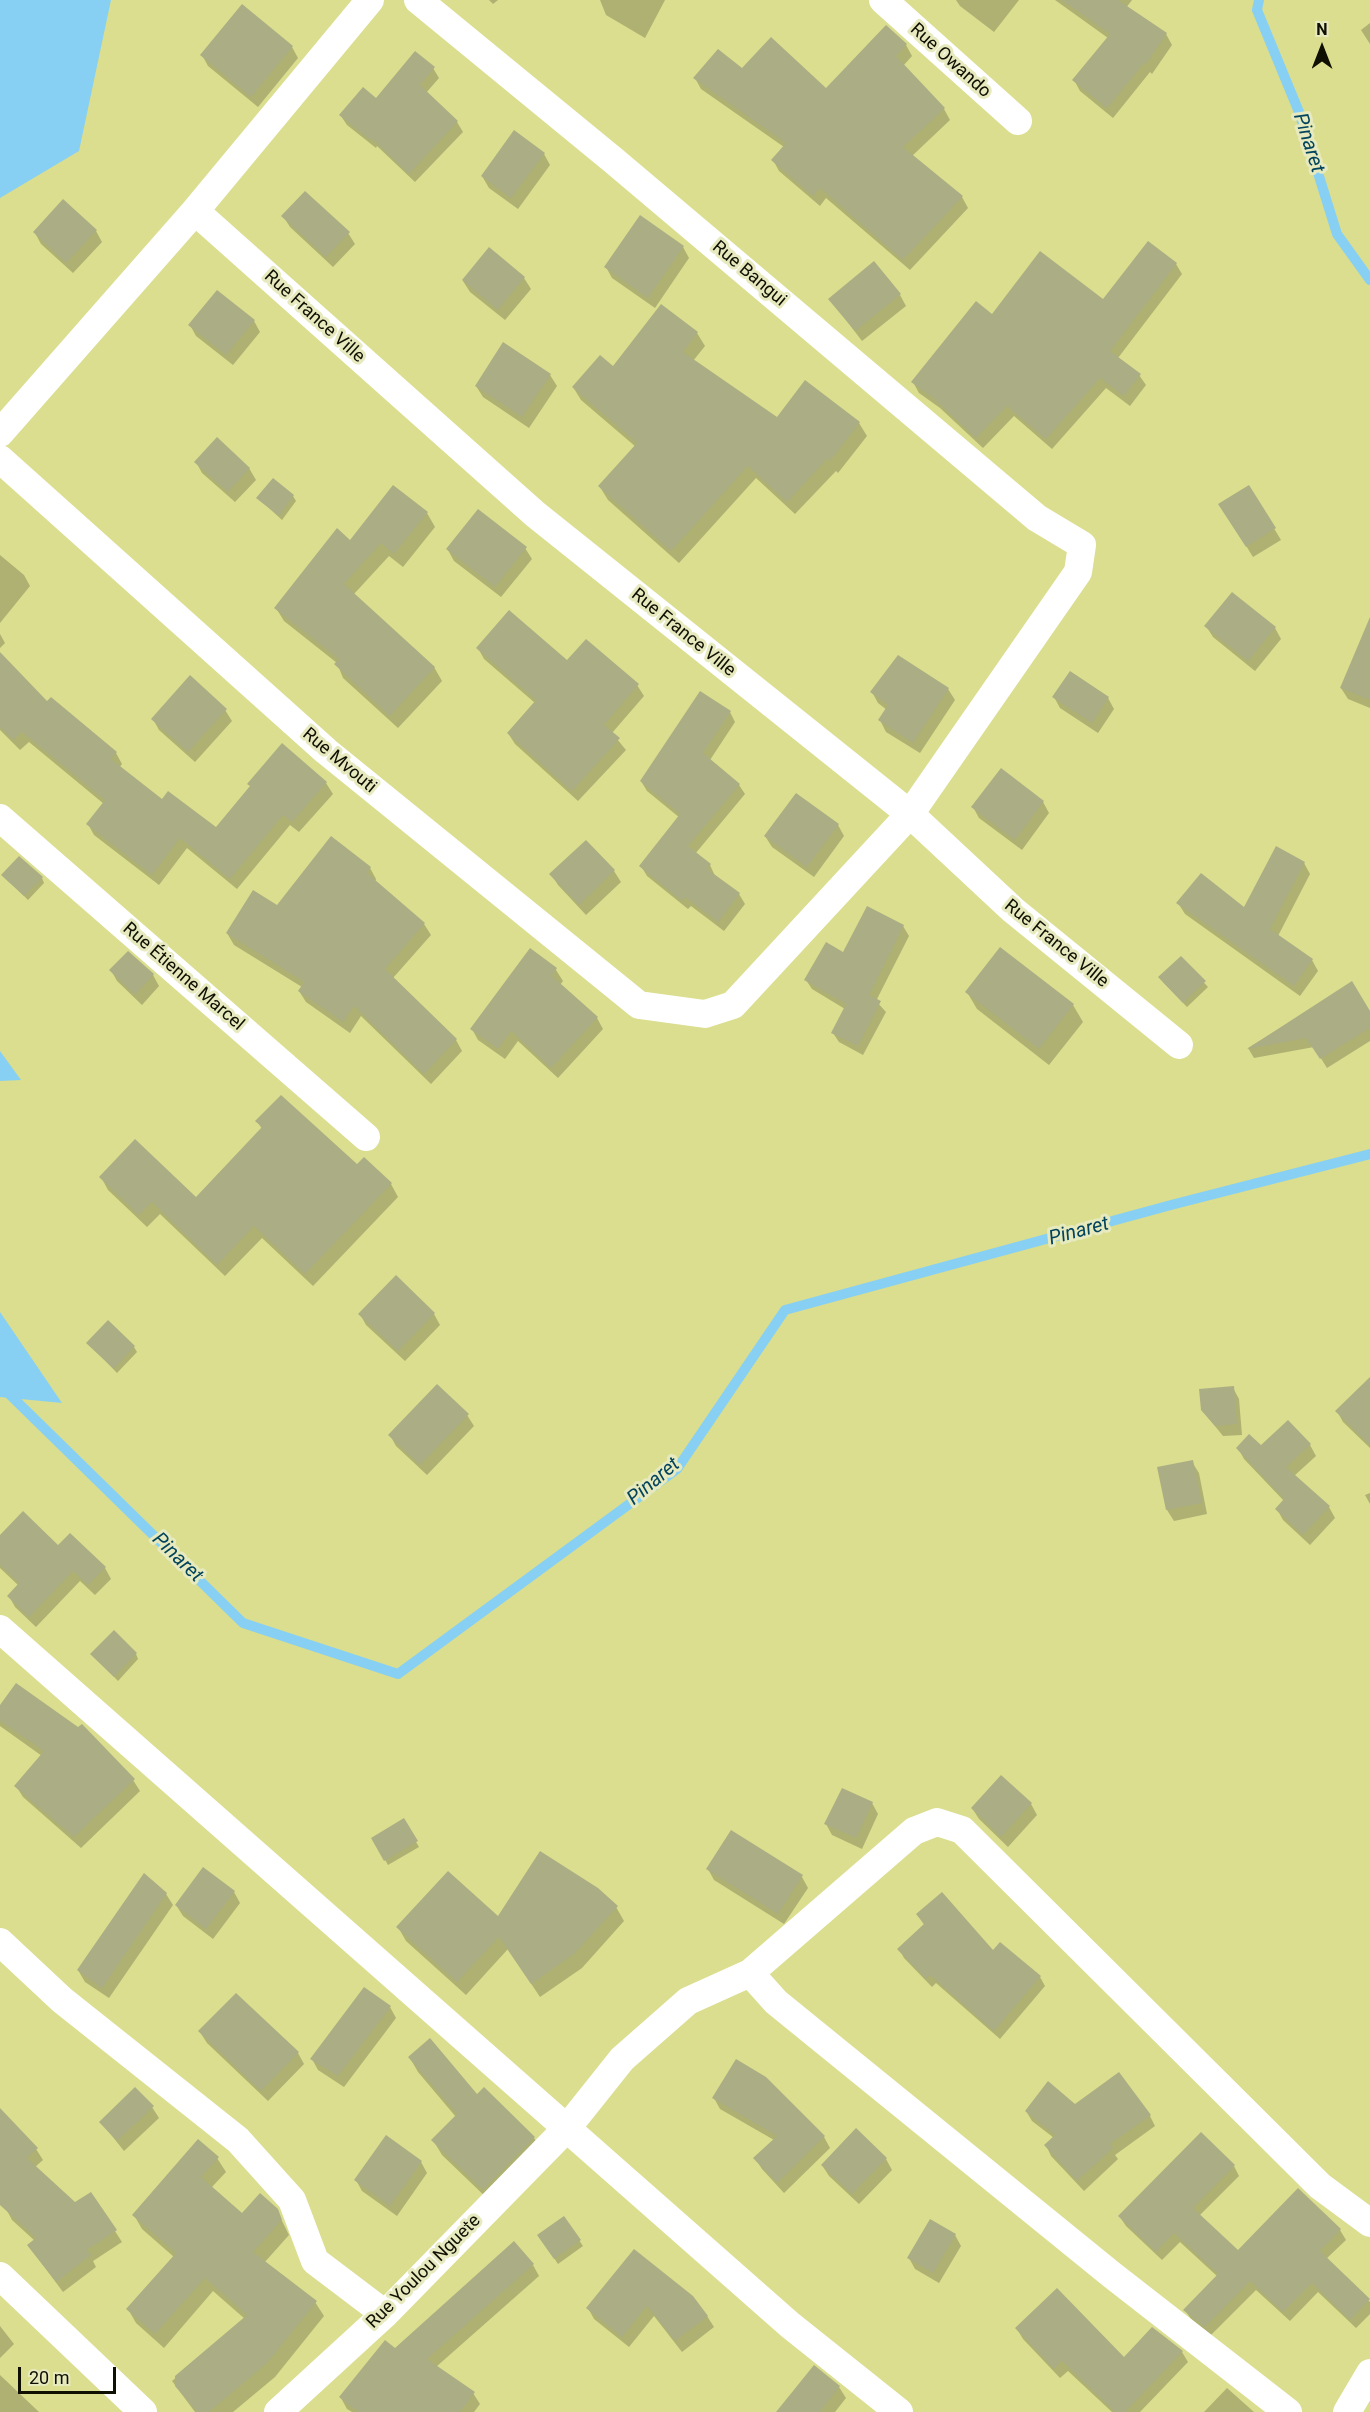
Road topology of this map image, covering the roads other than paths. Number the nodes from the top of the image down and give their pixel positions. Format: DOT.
graph roads {
  1 [pos="370,0"];
  2 [pos="418,0"];
  3 [pos="883,0"];
  4 [pos="1018,121"];
  5 [pos="195,211"];
  6 [pos="0,433"];
  7 [pos="0,459"];
  8 [pos="910,814"];
  9 [pos="0,818"];
  10 [pos="1179,1045"];
  11 [pos="366,1137"];
  12 [pos="0,1629"];
  13 [pos="0,1942"];
  14 [pos="750,1972"];
  15 [pos="567,2128"];
  16 [pos="1370,2223"];
  17 [pos="0,2276"];
  18 [pos="385,2314"];
  19 [pos="1370,2373"];
  20 [pos="143,2412"];
  21 [pos="278,2412"];
  22 [pos="899,2412"];
  23 [pos="1288,2412"];
  24 [pos="1347,2412"];
  1 -- 5 [label="street"];
  2 -- 8 [label="street, Rue Bangui"];
  3 -- 4 [label="street, Rue Owando"];
  5 -- 6 [label="street"];
  5 -- 8 [label="street, Rue France Ville"];
  7 -- 8 [label="street, Rue Mvouti"];
  8 -- 10 [label="street, Rue France Ville"];
  9 -- 11 [label="street, Rue Étienne Marcel"];
  12 -- 15 [label="street"];
  13 -- 18 [label="street"];
  14 -- 15 [label="street, Rue Youlou Nguete"];
  14 -- 16 [label="street, Rue Youlou Nguete"];
  14 -- 23 [label="street"];
  15 -- 18 [label="street, Rue Youlou Nguete"];
  15 -- 22 [label="street"];
  17 -- 20 [label="street"];
  18 -- 21 [label="street, Rue Youlou Nguete"];
  19 -- 24 [label="street"];
}
